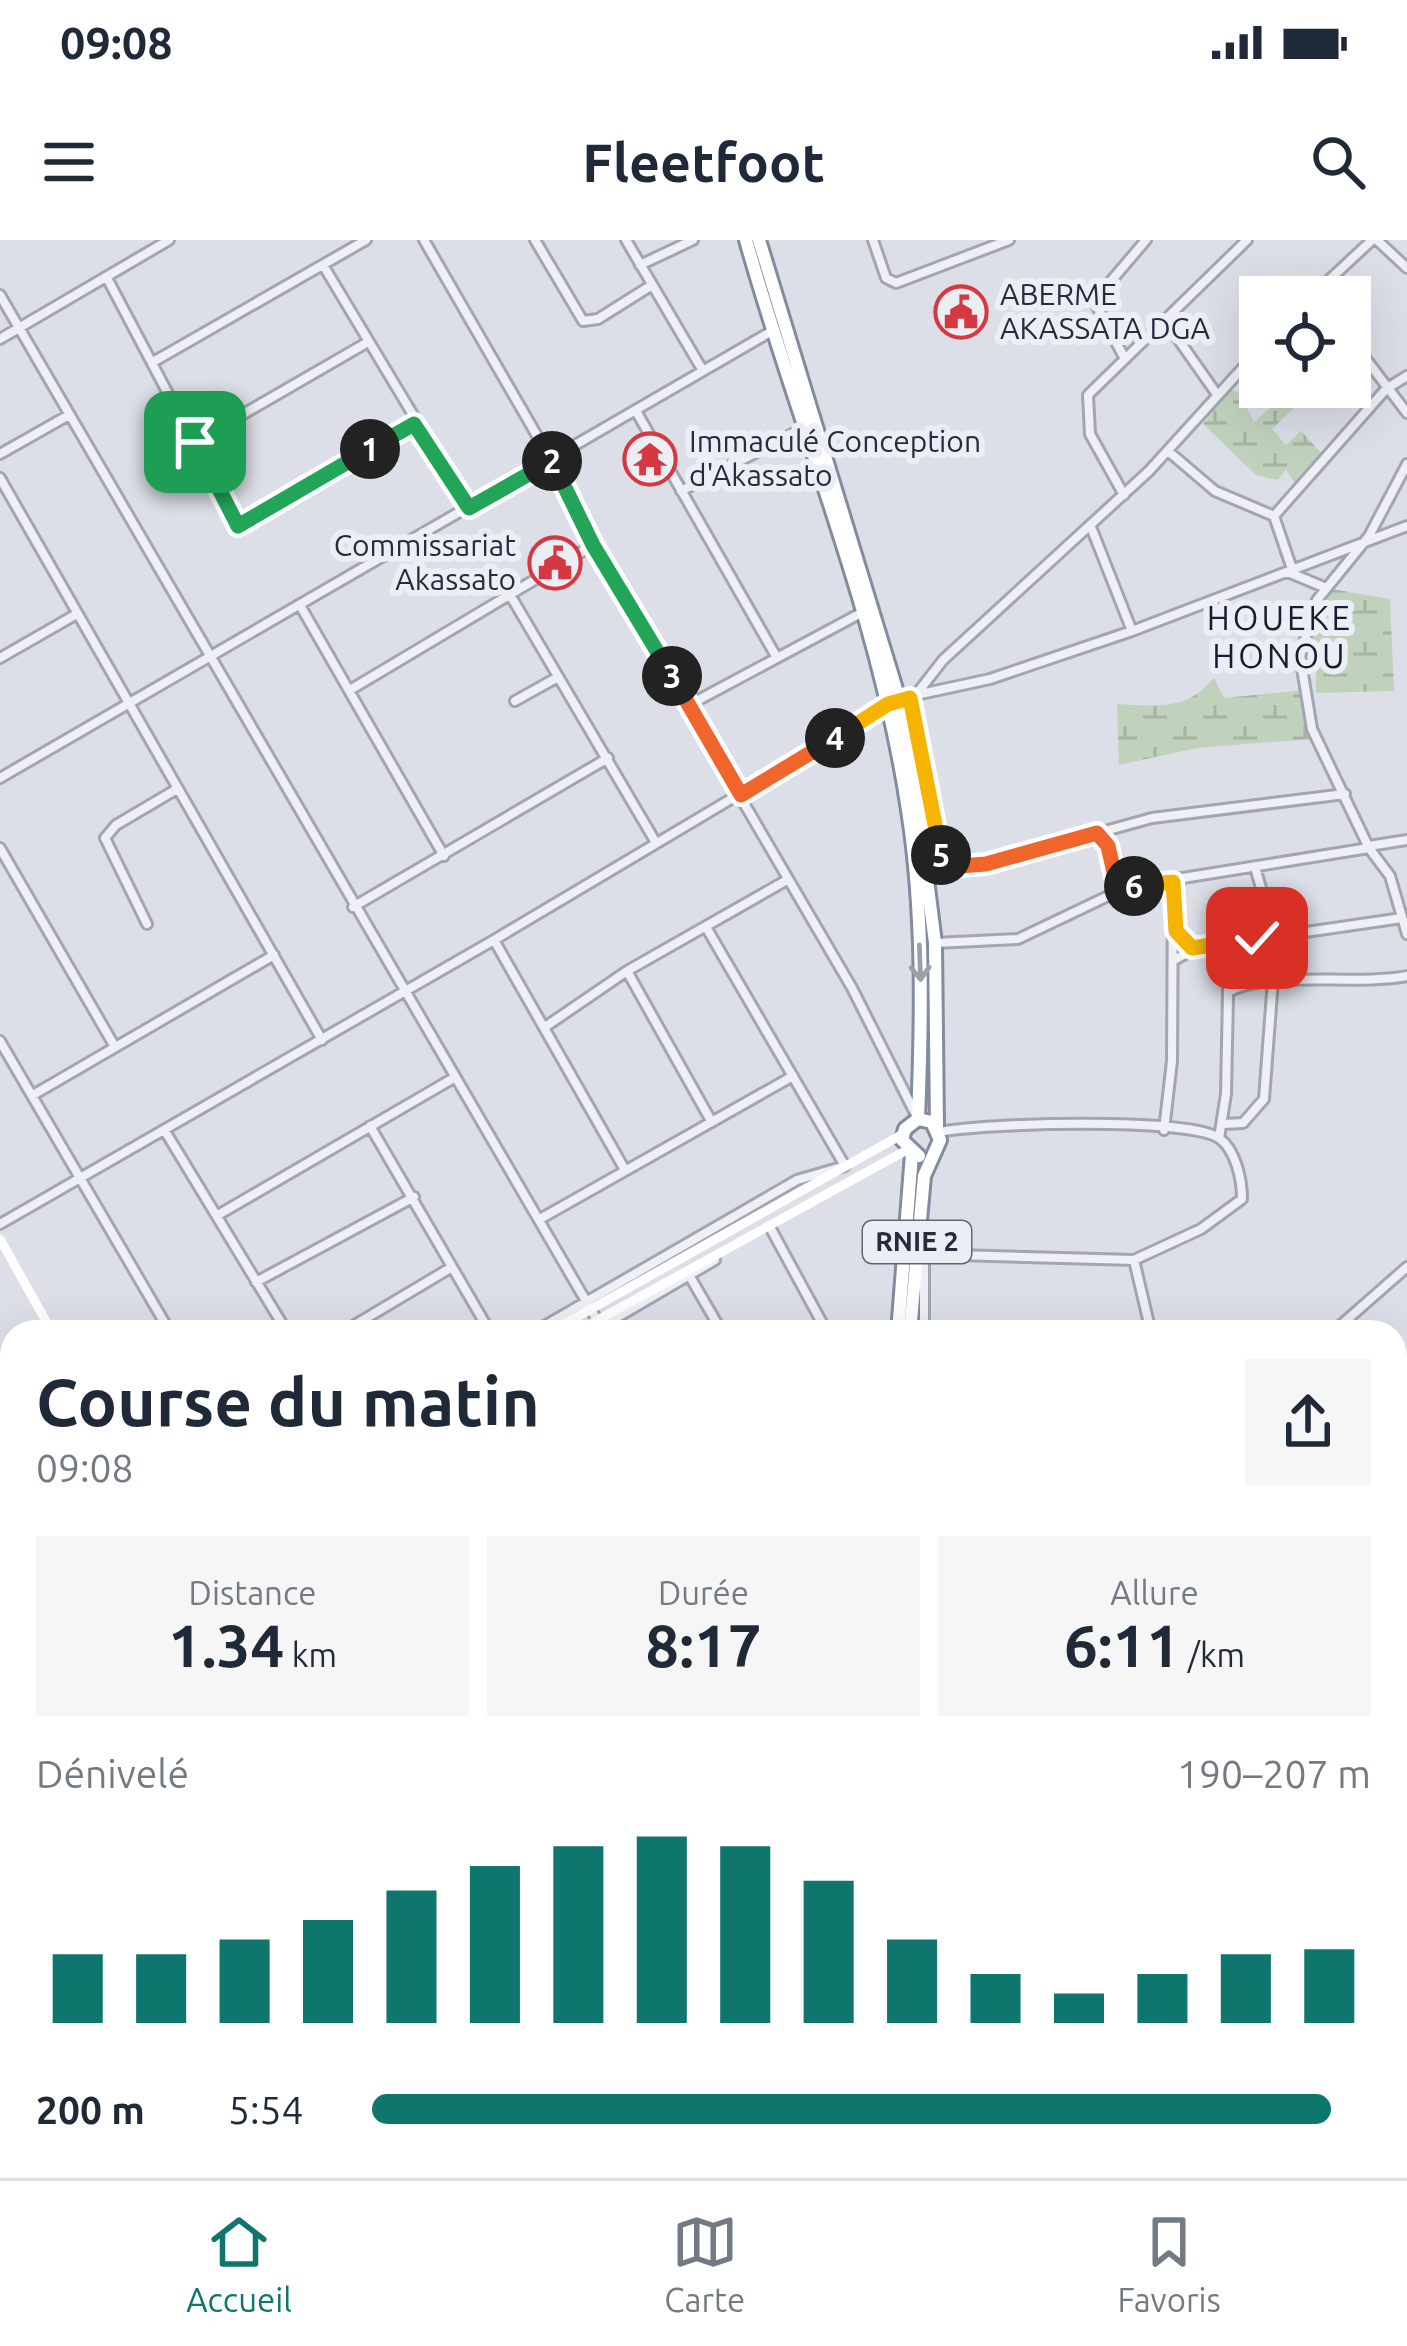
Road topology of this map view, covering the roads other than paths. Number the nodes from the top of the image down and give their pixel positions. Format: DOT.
graph roads {
  1 [pos="169,240"];
  2 [pos="366,240"];
  3 [pos="424,240"];
  4 [pos="535,240"];
  5 [pos="626,240"];
  6 [pos="693,240"];
  7 [pos="746,240"];
  8 [pos="759,240"];
  9 [pos="873,240"];
  10 [pos="1010,240"];
  11 [pos="1146,240"];
  12 [pos="1374,240"];
  13 [pos="1242,241"];
  14 [pos="323,265"];
  15 [pos="640,265"];
  16 [pos="1407,268"];
  17 [pos="1337,276"];
  18 [pos="107,278"];
  19 [pos="652,285"];
  20 [pos="0,295"];
  21 [pos="1166,322"];
  22 [pos="19,328"];
  23 [pos="774,330"];
  24 [pos="0,339"];
  25 [pos="368,342"];
  26 [pos="1124,357"];
  27 [pos="153,362"];
  28 [pos="1371,369"];
  29 [pos="1239,370"];
  30 [pos="703,371"];
  31 [pos="1407,376"];
  32 [pos="1385,389"];
  33 [pos="1216,393"];
  34 [pos="636,411"];
  35 [pos="1407,413"];
  36 [pos="69,415"];
  37 [pos="414,424"];
  38 [pos="804,428"];
  39 [pos="195,442"];
  40 [pos="1168,451"];
  41 [pos="0,454"];
  42 [pos="551,460"];
  43 [pos="1407,464"];
  44 [pos="0,478"];
  45 [pos="681,491"];
  46 [pos="1124,495"];
  47 [pos="469,508"];
  48 [pos="1274,516"];
  49 [pos="1407,526"];
  50 [pos="1091,527"];
  51 [pos="1369,536"];
  52 [pos="593,545"];
  53 [pos="1290,570"];
  54 [pos="1326,588"];
  55 [pos="509,593"];
  56 [pos="301,607"];
  57 [pos="861,613"];
  58 [pos="75,615"];
  59 [pos="1132,631"];
  60 [pos="0,658"];
  61 [pos="777,658"];
  62 [pos="210,659"];
  63 [pos="558,677"];
  64 [pos="350,690"];
  65 [pos="903,699"];
  66 [pos="515,701"];
  67 [pos="689,705"];
  68 [pos="127,706"];
  69 [pos="608,758"];
  70 [pos="0,778"];
  71 [pos="177,789"];
  72 [pos="1345,794"];
  73 [pos="741,795"];
  74 [pos="1097,833"];
  75 [pos="1407,840"];
  76 [pos="655,842"];
  77 [pos="1369,847"];
  78 [pos="0,848"];
  79 [pos="443,856"];
  80 [pos="1256,867"];
  81 [pos="787,880"];
  82 [pos="1173,882"];
  83 [pos="1118,890"];
  84 [pos="353,907"];
  85 [pos="1269,916"];
  86 [pos="1402,919"];
  87 [pos="147,923"];
  88 [pos="706,927"];
  89 [pos="1176,931"];
  90 [pos="1290,934"];
  91 [pos="1407,934"];
  92 [pos="1257,938"];
  93 [pos="494,940"];
  94 [pos="935,943"];
  95 [pos="1229,945"];
  96 [pos="1192,948"];
  97 [pos="274,955"];
  98 [pos="1174,960"];
  99 [pos="627,971"];
  100 [pos="1407,976"];
  101 [pos="1273,980"];
  102 [pos="402,992"];
  103 [pos="1228,992"];
  104 [pos="545,1027"];
  105 [pos="322,1040"];
  106 [pos="0,1041"];
  107 [pos="116,1047"];
  108 [pos="793,1076"];
  109 [pos="452,1079"];
  110 [pos="33,1096"];
  111 [pos="710,1119"];
  112 [pos="918,1119"];
  113 [pos="1222,1124"];
  114 [pos="370,1126"];
  115 [pos="938,1130"];
  116 [pos="1164,1130"];
  117 [pos="164,1132"];
  118 [pos="903,1134"];
  119 [pos="1219,1138"];
  120 [pos="909,1152"];
  121 [pos="932,1153"];
  122 [pos="845,1166"];
  123 [pos="625,1170"];
  124 [pos="852,1179"];
  125 [pos="82,1180"];
  126 [pos="414,1197"];
  127 [pos="218,1215"];
  128 [pos="540,1219"];
  129 [pos="0,1224"];
  130 [pos="771,1229"];
  131 [pos="0,1239"];
  132 [pos="919,1251"];
  133 [pos="1134,1260"];
  134 [pos="1407,1267"];
  135 [pos="452,1268"];
  136 [pos="689,1275"];
  137 [pos="256,1282"];
  138 [pos="588,1305"];
  139 [pos="45,1320"];
  140 [pos="163,1320"];
  141 [pos="280,1320"];
  142 [pos="363,1320"];
  143 [pos="483,1320"];
  144 [pos="558,1320"];
  145 [pos="567,1320"];
  146 [pos="595,1320"];
  147 [pos="612,1320"];
  148 [pos="612,1320"];
  149 [pos="715,1320"];
  150 [pos="820,1320"];
  151 [pos="899,1320"];
  152 [pos="911,1320"];
  153 [pos="923,1320"];
  154 [pos="1148,1320"];
  155 [pos="1347,1320"];
  1 -- 18 [label="street"];
  2 -- 14 [label="street"];
  3 -- 42 [label="street"];
  4 -- 19 [label="street"];
  5 -- 15 [label="street"];
  6 -- 15 [label="street"];
  7 -- 23 [label="highway, RNIE 2 / RNIE 2"];
  8 -- 65 [label="highway, RNIE 2 / RNIE 2"];
  9 -- 10 [label="street"];
  11 -- 26 [label="street"];
  12 -- 16 [label="street"];
  12 -- 17 [label="street"];
  13 -- 21 [label="street"];
  14 -- 25 [label="street"];
  14 -- 27 [label="street"];
  15 -- 19 [label="street"];
  18 -- 22 [label="street"];
  18 -- 27 [label="street"];
  19 -- 30 [label="street"];
  20 -- 22 [label="street"];
  21 -- 26 [label="street"];
  21 -- 33 [label="street"];
  22 -- 24 [label="street"];
  22 -- 36 [label="street"];
  23 -- 30 [label="street"];
  23 -- 38 [label="highway, RNIE 2 / RNIE 2"];
  25 -- 37 [label="street"];
  25 -- 39 [label="street"];
  26 -- 46 [label="street"];
  27 -- 39 [label="street"];
  28 -- 32 [label="street"];
  29 -- 33 [label="street"];
  30 -- 34 [label="street"];
  31 -- 32 [label="street"];
  32 -- 35 [label="street"];
  32 -- 48 [label="street"];
  33 -- 40 [label="street"];
  34 -- 42 [label="street"];
  34 -- 45 [label="street"];
  36 -- 41 [label="street"];
  36 -- 62 [label="street"];
  37 -- 39 [label="street"];
  37 -- 47 [label="street"];
  38 -- 45 [label="street"];
  38 -- 57 [label="highway, RNIE 2 / RNIE 2"];
  40 -- 46 [label="street"];
  40 -- 48 [label="street"];
  42 -- 47 [label="street"];
  42 -- 52 [label="street"];
  43 -- 51 [label="street"];
  44 -- 58 [label="street"];
  45 -- 61 [label="street"];
  46 -- 50 [label="street"];
  47 -- 56 [label="street"];
  48 -- 53 [label="street"];
  49 -- 51 [label="street"];
  50 -- 59 [label="street"];
  50 -- 65 [label="street"];
  51 -- 53 [label="street"];
  51 -- 54 [label="street"];
  52 -- 55 [label="street"];
  52 -- 67 [label="street"];
  53 -- 54 [label="street"];
  53 -- 59 [label="street"];
  54 -- 72 [label="street"];
  55 -- 63 [label="street"];
  55 -- 64 [label="street"];
  56 -- 62 [label="street"];
  56 -- 64 [label="street"];
  57 -- 61 [label="street"];
  57 -- 65 [label="highway, RNIE 2 / RNIE 2"];
  58 -- 60 [label="street"];
  58 -- 68 [label="street"];
  59 -- 65 [label="street"];
  61 -- 67 [label="street"];
  62 -- 68 [label="street"];
  62 -- 84 [label="street"];
  63 -- 66 [label="street"];
  63 -- 69 [label="street"];
  64 -- 79 [label="street"];
  65 -- 73 [label="street"];
  65 -- 74 [label="street"];
  65 -- 94 [label="highway, RNIE 2 / RNIE 2"];
  65 -- 112 [label="highway, RNIE 2 / RNIE 2, one-way"];
  67 -- 73 [label="street"];
  68 -- 70 [label="street"];
  68 -- 71 [label="street"];
  69 -- 76 [label="street"];
  69 -- 79 [label="street"];
  71 -- 87 [label="street"];
  71 -- 97 [label="street"];
  72 -- 74 [label="street"];
  72 -- 77 [label="street"];
  73 -- 76 [label="street"];
  73 -- 81 [label="street"];
  74 -- 83 [label="street"];
  75 -- 77 [label="street"];
  76 -- 93 [label="street"];
  77 -- 80 [label="street"];
  77 -- 86 [label="street"];
  78 -- 107 [label="street"];
  79 -- 84 [label="street"];
  80 -- 82 [label="street"];
  80 -- 85 [label="street"];
  81 -- 88 [label="street"];
  81 -- 112 [label="street"];
  82 -- 83 [label="street"];
  82 -- 89 [label="street"];
  83 -- 94 [label="street"];
  84 -- 102 [label="street"];
  85 -- 90 [label="street"];
  85 -- 92 [label="street"];
  86 -- 90 [label="street"];
  86 -- 91 [label="street"];
  88 -- 99 [label="street"];
  88 -- 108 [label="street"];
  89 -- 96 [label="street"];
  89 -- 98 [label="street"];
  90 -- 92 [label="street"];
  92 -- 95 [label="street"];
  93 -- 102 [label="street"];
  93 -- 104 [label="street"];
  94 -- 115 [label="highway, RNIE 2 / RNIE 2"];
  95 -- 96 [label="street"];
  95 -- 103 [label="street"];
  96 -- 98 [label="street"];
  97 -- 105 [label="street"];
  97 -- 107 [label="street"];
  98 -- 116 [label="street"];
  99 -- 104 [label="street"];
  99 -- 111 [label="street"];
  100 -- 101 [label="street"];
  101 -- 103 [label="street"];
  101 -- 113 [label="street"];
  102 -- 105 [label="street"];
  102 -- 109 [label="street"];
  103 -- 113 [label="street"];
  104 -- 123 [label="street"];
  105 -- 117 [label="street"];
  106 -- 110 [label="street"];
  107 -- 110 [label="street"];
  108 -- 111 [label="street"];
  108 -- 122 [label="street"];
  109 -- 114 [label="street"];
  109 -- 128 [label="street"];
  110 -- 125 [label="street"];
  111 -- 123 [label="street"];
  112 -- 115 [label="highway"];
  112 -- 118 [label="highway"];
  113 -- 119 [label="street"];
  114 -- 126 [label="street"];
  114 -- 127 [label="street"];
  115 -- 116 [label="street"];
  115 -- 121 [label="highway, RNIE 2 / RNIE 2"];
  116 -- 119 [label="street"];
  117 -- 125 [label="street"];
  117 -- 127 [label="street"];
  118 -- 120 [label="highway, RNIE 2 / RNIE 2"];
  118 -- 122 [label="main road"];
  119 -- 133 [label="street"];
  120 -- 121 [label="highway"];
  120 -- 124 [label="main road"];
  120 -- 151 [label="highway, RNIE 2 / RNIE 2"];
  121 -- 132 [label="highway, RNIE 2 / RNIE 2"];
  122 -- 138 [label="main road"];
  123 -- 128 [label="street"];
  124 -- 130 [label="street"];
  124 -- 147 [label="main road"];
  125 -- 129 [label="street"];
  125 -- 140 [label="street"];
  126 -- 135 [label="street"];
  126 -- 137 [label="street"];
  127 -- 137 [label="street"];
  128 -- 138 [label="street"];
  130 -- 136 [label="street"];
  130 -- 150 [label="street"];
  131 -- 139 [label="main road"];
  132 -- 133 [label="street"];
  132 -- 152 [label="highway, RNIE 2 / RNIE 2"];
  132 -- 153 [label="street"];
  133 -- 154 [label="street"];
  134 -- 155 [label="street"];
  135 -- 142 [label="street"];
  135 -- 143 [label="street"];
  136 -- 148 [label="street"];
  136 -- 149 [label="street"];
  137 -- 141 [label="street"];
  138 -- 144 [label="street"];
  138 -- 145 [label="main road"];
  138 -- 146 [label="street"];
}
